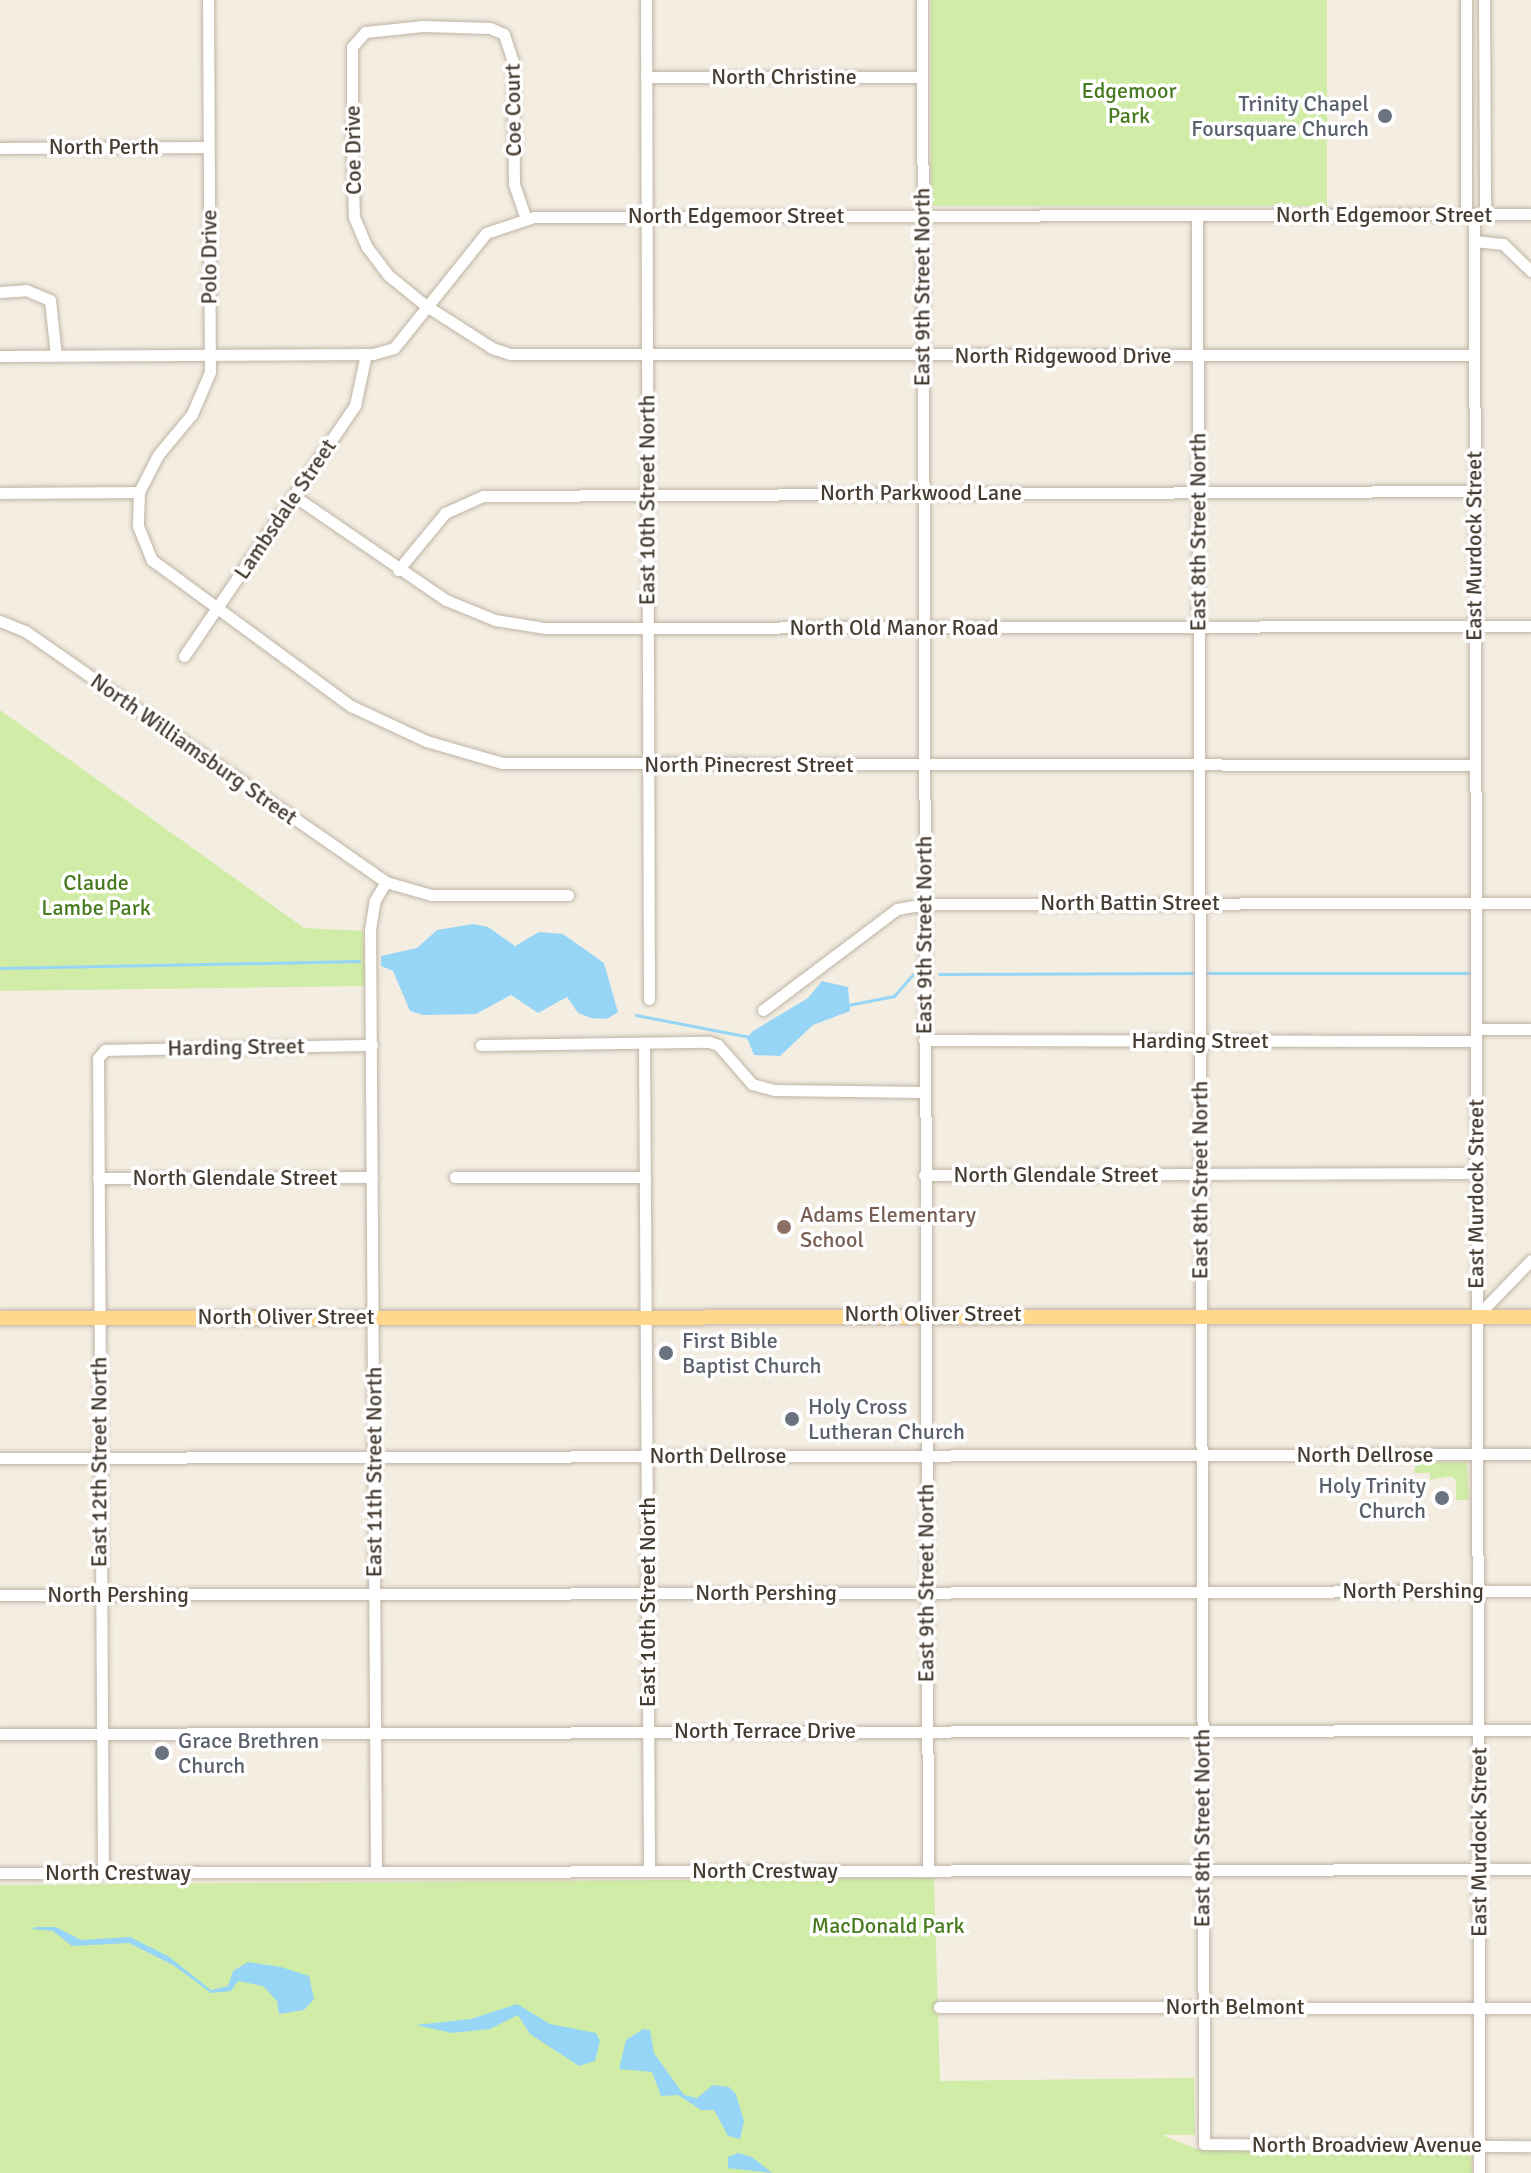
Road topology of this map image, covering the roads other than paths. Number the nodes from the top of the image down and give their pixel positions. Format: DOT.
graph roads {
  1 [pos="208,0"];
  2 [pos="646,0"];
  3 [pos="922,0"];
  4 [pos="1466,0"];
  5 [pos="1484,0"];
  6 [pos="423,26"];
  7 [pos="646,77"];
  8 [pos="922,77"];
  9 [pos="208,147"];
  10 [pos="0,148"];
  11 [pos="1475,214"];
  12 [pos="1531,214"];
  13 [pos="1197,215"];
  14 [pos="646,216"];
  15 [pos="922,216"];
  16 [pos="526,219"];
  17 [pos="1474,241"];
  18 [pos="1531,271"];
  19 [pos="0,292"];
  20 [pos="425,305"];
  21 [pos="366,354"];
  22 [pos="209,355"];
  23 [pos="1474,355"];
  24 [pos="0,356"];
  25 [pos="56,356"];
  26 [pos="923,356"];
  27 [pos="1198,356"];
  28 [pos="646,357"];
  29 [pos="1474,491"];
  30 [pos="139,492"];
  31 [pos="647,492"];
  32 [pos="1198,492"];
  33 [pos="0,493"];
  34 [pos="923,493"];
  35 [pos="294,496"];
  36 [pos="398,570"];
  37 [pos="216,610"];
  38 [pos="0,621"];
  39 [pos="1474,626"];
  40 [pos="1531,626"];
  41 [pos="648,628"];
  42 [pos="923,628"];
  43 [pos="1198,628"];
  44 [pos="184,656"];
  45 [pos="1198,764"];
  46 [pos="924,765"];
  47 [pos="1475,765"];
  48 [pos="649,766"];
  49 [pos="386,882"];
  50 [pos="568,895"];
  51 [pos="1199,903"];
  52 [pos="1476,903"];
  53 [pos="1531,903"];
  54 [pos="924,904"];
  55 [pos="649,999"];
  56 [pos="763,1010"];
  57 [pos="1531,1029"];
  58 [pos="1476,1035"];
  59 [pos="924,1040"];
  60 [pos="1199,1041"];
  61 [pos="644,1044"];
  62 [pos="372,1045"];
  63 [pos="481,1045"];
  64 [pos="101,1052"];
  65 [pos="924,1092"];
  66 [pos="1476,1173"];
  67 [pos="924,1175"];
  68 [pos="1200,1175"];
  69 [pos="372,1177"];
  70 [pos="455,1177"];
  71 [pos="645,1177"];
  72 [pos="98,1178"];
  73 [pos="1531,1260"];
  74 [pos="925,1314"];
  75 [pos="1200,1315"];
  76 [pos="646,1316"];
  77 [pos="1476,1317"];
  78 [pos="1531,1317"];
  79 [pos="0,1318"];
  80 [pos="99,1318"];
  81 [pos="373,1318"];
  82 [pos="926,1454"];
  83 [pos="1531,1454"];
  84 [pos="374,1455"];
  85 [pos="1201,1455"];
  86 [pos="1477,1455"];
  87 [pos="647,1456"];
  88 [pos="99,1457"];
  89 [pos="0,1458"];
  90 [pos="1478,1591"];
  91 [pos="1531,1591"];
  92 [pos="926,1592"];
  93 [pos="1202,1592"];
  94 [pos="648,1593"];
  95 [pos="375,1594"];
  96 [pos="0,1595"];
  97 [pos="100,1595"];
  98 [pos="1202,1730"];
  99 [pos="1479,1730"];
  100 [pos="1531,1730"];
  101 [pos="649,1731"];
  102 [pos="927,1731"];
  103 [pos="375,1732"];
  104 [pos="101,1733"];
  105 [pos="0,1734"];
  106 [pos="1202,1869"];
  107 [pos="1479,1869"];
  108 [pos="1531,1869"];
  109 [pos="928,1870"];
  110 [pos="649,1871"];
  111 [pos="376,1872"];
  112 [pos="0,1873"];
  113 [pos="103,1873"];
  114 [pos="939,2007"];
  115 [pos="1202,2007"];
  116 [pos="1480,2008"];
  117 [pos="1531,2008"];
  118 [pos="1204,2144"];
  119 [pos="1479,2145"];
  120 [pos="1531,2146"];
  121 [pos="1479,2173"];
  1 -- 9 [label="street, Polo Drive"];
  2 -- 7 [label="street, East 10th Street North"];
  3 -- 8 [label="street, East 9th Street North"];
  4 -- 11 [label="street"];
  5 -- 11 [label="street"];
  6 -- 16 [label="street, Coe Court"];
  6 -- 20 [label="street, Coe Drive"];
  7 -- 8 [label="street, North Christine"];
  7 -- 14 [label="street, East 10th Street North"];
  8 -- 15 [label="street, East 9th Street North"];
  9 -- 10 [label="street, North Perth"];
  9 -- 22 [label="street, Polo Drive"];
  11 -- 12 [label="street, North Edgemoor Street"];
  11 -- 13 [label="street, North Edgemoor Street"];
  11 -- 17 [label="street, East Murdock Street"];
  13 -- 15 [label="street, North Edgemoor Street"];
  13 -- 27 [label="street, East 8th Street North"];
  14 -- 15 [label="street, North Edgemoor Street"];
  14 -- 16 [label="street, North Edgemoor Street"];
  14 -- 28 [label="street, East 10th Street North"];
  15 -- 26 [label="street, East 9th Street North"];
  16 -- 20 [label="street, North Edgemoor Street"];
  17 -- 18 [label="street"];
  17 -- 23 [label="street, East Murdock Street"];
  19 -- 25 [label="street"];
  20 -- 21 [label="street, North Edgemoor Street"];
  20 -- 28 [label="street, North Ridgewood Drive"];
  21 -- 22 [label="street, North Edgemoor Street"];
  21 -- 35 [label="street, Lambsdale Street"];
  22 -- 25 [label="street, North Edgemoor Street"];
  22 -- 30 [label="street, Polo Drive"];
  23 -- 27 [label="street, North Ridgewood Drive"];
  23 -- 29 [label="street, East Murdock Street"];
  24 -- 25 [label="street, North Edgemoor Street"];
  26 -- 27 [label="street, North Ridgewood Drive"];
  26 -- 28 [label="street, North Ridgewood Drive"];
  26 -- 34 [label="street, East 9th Street North"];
  27 -- 32 [label="street, East 8th Street North"];
  28 -- 31 [label="street, East 10th Street North"];
  29 -- 32 [label="street, North Parkwood Lane"];
  29 -- 39 [label="street, East Murdock Street"];
  30 -- 33 [label="street"];
  30 -- 37 [label="street, North Pinecrest Street"];
  31 -- 34 [label="street, North Parkwood Lane"];
  31 -- 36 [label="street, North Parkwood Lane"];
  31 -- 41 [label="street, East 10th Street North"];
  32 -- 34 [label="street, North Parkwood Lane"];
  32 -- 43 [label="street, East 8th Street North"];
  34 -- 42 [label="street, East 9th Street North"];
  35 -- 36 [label="street, North Old Manor Road"];
  35 -- 37 [label="street, Lambsdale Street"];
  36 -- 41 [label="street, North Old Manor Road"];
  37 -- 44 [label="street, Lambsdale Street"];
  37 -- 48 [label="street, North Pinecrest Street"];
  38 -- 49 [label="street, North Williamsburg Street"];
  39 -- 40 [label="street, North Old Manor Road"];
  39 -- 43 [label="street, North Old Manor Road"];
  39 -- 47 [label="street, East Murdock Street"];
  41 -- 42 [label="street, North Old Manor Road"];
  41 -- 48 [label="street, East 10th Street North"];
  42 -- 43 [label="street, North Old Manor Road"];
  42 -- 46 [label="street, East 9th Street North"];
  43 -- 45 [label="street, East 8th Street North"];
  45 -- 46 [label="street, North Pinecrest Street"];
  45 -- 47 [label="street, North Pinecrest Street"];
  45 -- 51 [label="street, East 8th Street North"];
  46 -- 48 [label="street, North Pinecrest Street"];
  46 -- 54 [label="street, East 9th Street North"];
  47 -- 52 [label="street, East Murdock Street"];
  48 -- 55 [label="street, East 10th Street North"];
  49 -- 50 [label="street"];
  49 -- 62 [label="street, East 11th Street North"];
  51 -- 52 [label="street, North Battin Street"];
  51 -- 54 [label="street, North Battin Street"];
  51 -- 60 [label="street, East 8th Street North"];
  52 -- 53 [label="street, North Battin Street"];
  52 -- 58 [label="street, East Murdock Street"];
  54 -- 56 [label="street, North Battin Street"];
  54 -- 59 [label="street, East 9th Street North"];
  57 -- 58 [label="street, Harding Street"];
  58 -- 60 [label="street, Harding Street"];
  58 -- 66 [label="street, East Murdock Street"];
  59 -- 60 [label="street, Harding Street"];
  59 -- 65 [label="street, East 9th Street North"];
  60 -- 68 [label="street, East 8th Street North"];
  61 -- 63 [label="street"];
  61 -- 65 [label="street"];
  61 -- 71 [label="street, East 10th Street North"];
  62 -- 64 [label="street, Harding Street"];
  62 -- 69 [label="street, East 11th Street North"];
  64 -- 72 [label="street, East 12th Street North"];
  65 -- 67 [label="street, East 9th Street North"];
  66 -- 68 [label="street, North Glendale Street"];
  66 -- 77 [label="street, East Murdock Street"];
  67 -- 68 [label="street, North Glendale Street"];
  67 -- 74 [label="street, East 9th Street North"];
  68 -- 75 [label="street, East 8th Street North"];
  69 -- 72 [label="street, North Glendale Street"];
  69 -- 81 [label="street, East 11th Street North"];
  70 -- 71 [label="street"];
  71 -- 76 [label="street, East 10th Street North"];
  72 -- 80 [label="street, East 12th Street North"];
  73 -- 77 [label="street"];
  74 -- 75 [label="main road, North Oliver Street"];
  74 -- 76 [label="main road, North Oliver Street"];
  74 -- 82 [label="street, East 9th Street North"];
  75 -- 77 [label="main road, North Oliver Street"];
  75 -- 85 [label="street, East 8th Street North"];
  76 -- 81 [label="main road, North Oliver Street"];
  76 -- 87 [label="street, East 10th Street North"];
  77 -- 78 [label="main road, North Oliver Street"];
  77 -- 86 [label="street, East Murdock Street"];
  79 -- 80 [label="main road, North Oliver Street"];
  80 -- 81 [label="main road, North Oliver Street"];
  80 -- 88 [label="street, East 12th Street North"];
  81 -- 84 [label="street, East 11th Street North"];
  82 -- 85 [label="street, North Dellrose"];
  82 -- 87 [label="street, North Dellrose"];
  82 -- 92 [label="street, East 9th Street North"];
  83 -- 86 [label="street, North Dellrose"];
  84 -- 87 [label="street, North Dellrose"];
  84 -- 88 [label="street, North Dellrose"];
  84 -- 95 [label="street, East 11th Street North"];
  85 -- 86 [label="street, North Dellrose"];
  85 -- 93 [label="street, East 8th Street North"];
  86 -- 90 [label="street, East Murdock Street"];
  87 -- 94 [label="street, East 10th Street North"];
  88 -- 89 [label="street, North Dellrose"];
  88 -- 97 [label="street, East 12th Street North"];
  90 -- 91 [label="street, North Pershing"];
  90 -- 93 [label="street, North Pershing"];
  90 -- 99 [label="street, East Murdock Street"];
  92 -- 93 [label="street, North Pershing"];
  92 -- 94 [label="street, North Pershing"];
  92 -- 102 [label="street, East 9th Street North"];
  93 -- 98 [label="street, East 8th Street North"];
  94 -- 95 [label="street, North Pershing"];
  94 -- 101 [label="street, East 10th Street North"];
  95 -- 97 [label="street, North Pershing"];
  95 -- 103 [label="street, East 11th Street North"];
  96 -- 97 [label="street, North Pershing"];
  97 -- 104 [label="street, East 12th Street North"];
  98 -- 99 [label="street, North Terrace Drive"];
  98 -- 102 [label="street, North Terrace Drive"];
  98 -- 106 [label="street, East 8th Street North"];
  99 -- 100 [label="street, North Terrace Drive"];
  99 -- 107 [label="street, East Murdock Street"];
  101 -- 102 [label="street, North Terrace Drive"];
  101 -- 103 [label="street, North Terrace Drive"];
  101 -- 110 [label="street, East 10th Street North"];
  102 -- 109 [label="street, East 9th Street North"];
  103 -- 104 [label="street, North Terrace Drive"];
  103 -- 111 [label="street, East 11th Street North"];
  104 -- 105 [label="street, North Terrace Drive"];
  104 -- 113 [label="street, East 12th Street North"];
  106 -- 107 [label="street, North Crestway"];
  106 -- 109 [label="street, North Crestway"];
  106 -- 115 [label="street, East 8th Street North"];
  107 -- 108 [label="street, North Crestway"];
  107 -- 116 [label="street, East Murdock Street"];
  109 -- 110 [label="street, North Crestway"];
  110 -- 111 [label="street, North Crestway"];
  111 -- 113 [label="street, North Crestway"];
  112 -- 113 [label="street, North Crestway"];
  114 -- 115 [label="street, North Belmont"];
  115 -- 116 [label="street, North Belmont"];
  115 -- 118 [label="street, East 8th Street North"];
  116 -- 117 [label="street, North Belmont"];
  116 -- 119 [label="street, East Murdock Street"];
  118 -- 119 [label="street, North Broadview Avenue"];
  119 -- 120 [label="street, North Broadview Avenue"];
  119 -- 121 [label="street, East Murdock Street"];
}
